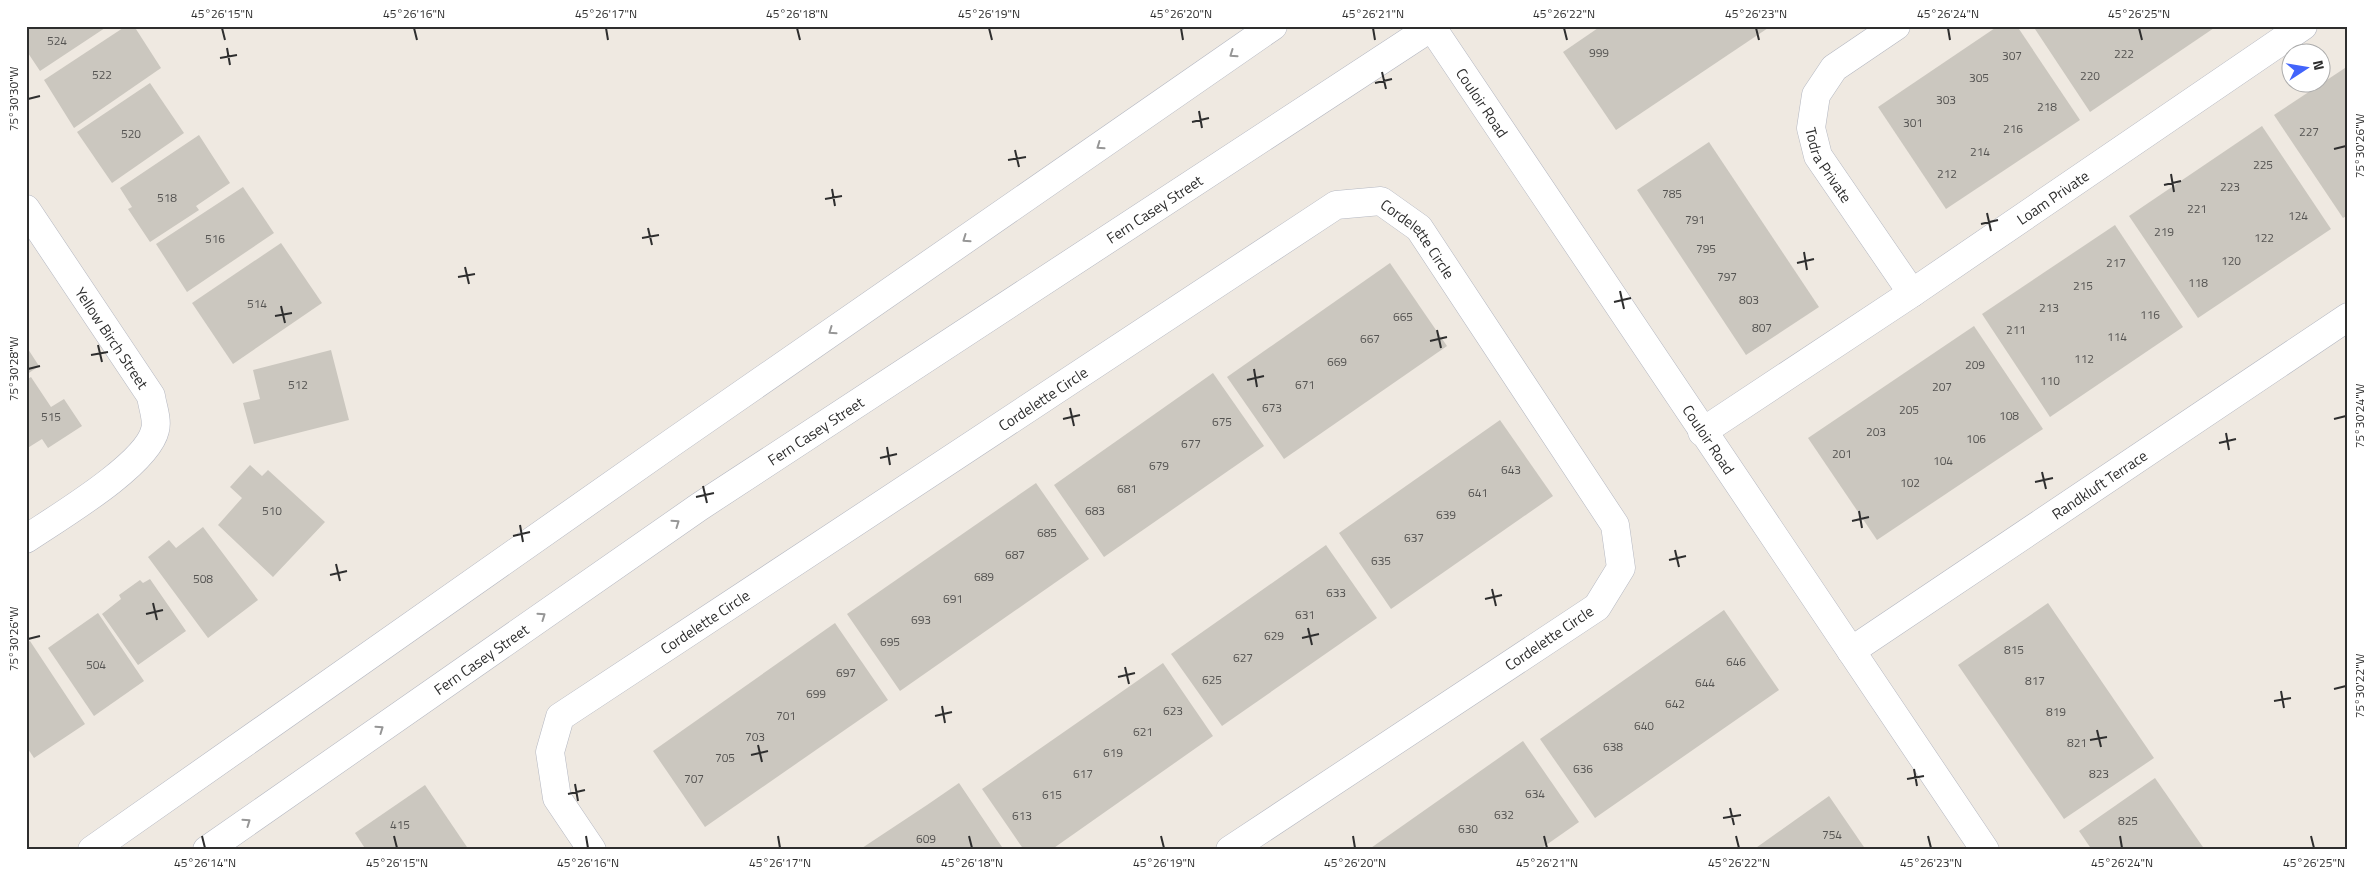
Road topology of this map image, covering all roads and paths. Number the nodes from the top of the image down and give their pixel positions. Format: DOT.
graph roads {
  1 [pos="1273,26"];
  2 [pos="1896,26"];
  3 [pos="2303,26"];
  4 [pos="1432,27"];
  5 [pos="26,209"];
  6 [pos="1912,293"];
  7 [pos="2348,317"];
  8 [pos="1702,432"];
  9 [pos="26,539"];
  10 [pos="1851,651"];
  11 [pos="92,850"];
  12 [pos="207,850"];
  13 [pos="592,850"];
  14 [pos="1230,850"];
  15 [pos="1985,850"];
  1 -- 11 [label="street, one-way"];
  2 -- 6 [label="street, Todra Private"];
  3 -- 6 [label="street, Loam Private"];
  4 -- 8 [label="street, Couloir Road"];
  12 -- 4 [label="street, Fern Casey Street, one-way"];
  5 -- 9 [label="street, Yellow Birch Street"];
  6 -- 8 [label="street, Loam Private"];
  7 -- 10 [label="street, Randkluft Terrace"];
  8 -- 10 [label="street, Couloir Road"];
  10 -- 15 [label="street, Couloir Road"];
  13 -- 14 [label="street, Cordelette Circle"];
}
